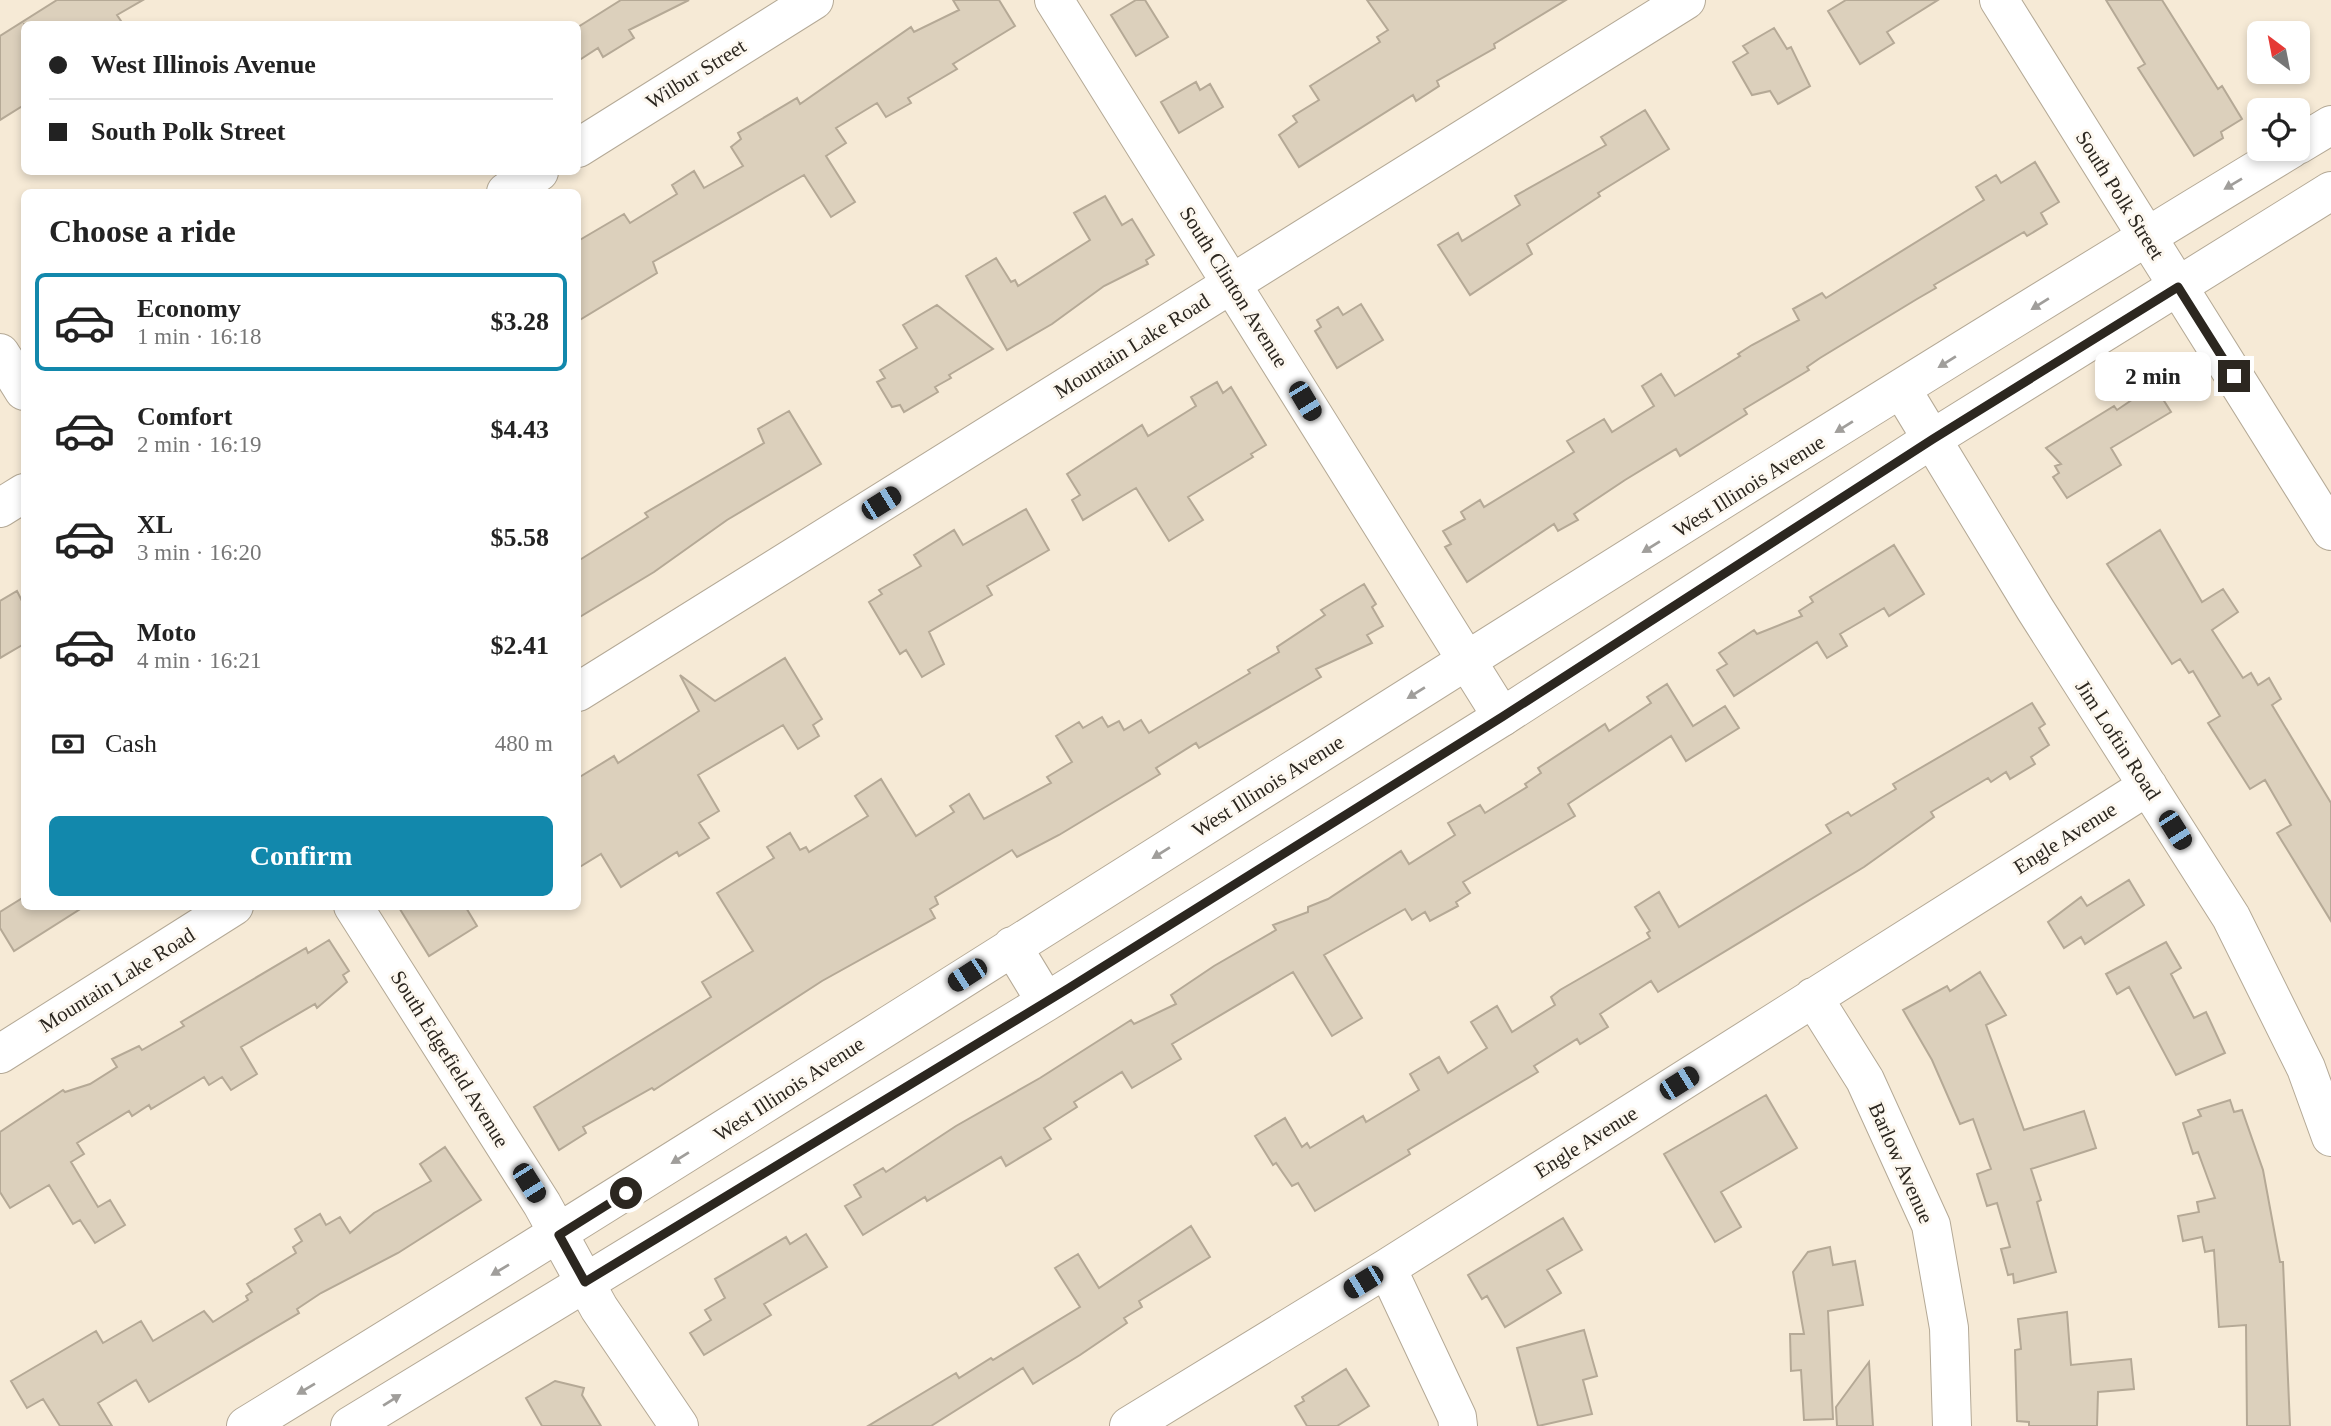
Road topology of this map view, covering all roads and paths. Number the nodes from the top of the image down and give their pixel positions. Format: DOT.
graph roads {
  1 [pos="814,0"];
  2 [pos="1054,0"];
  3 [pos="1686,0"];
  4 [pos="1999,0"];
  5 [pos="2331,125"];
  6 [pos="2310,138"];
  7 [pos="581,146"];
  8 [pos="2271,161"];
  9 [pos="534,175"];
  10 [pos="511,189"];
  11 [pos="2331,191"];
  12 [pos="2146,237"];
  13 [pos="1232,284"];
  14 [pos="2178,287"];
  15 [pos="0,353"];
  16 [pos="21,386"];
  17 [pos="1902,390"];
  18 [pos="1933,439"];
  19 [pos="21,495"];
  20 [pos="0,508"];
  21 [pos="2331,531"];
  22 [pos="1468,661"];
  23 [pos="581,690"];
  24 [pos="1502,717"];
  25 [pos="2148,786"];
  26 [pos="228,910"];
  27 [pos="356,910"];
  28 [pos="1012,946"];
  29 [pos="1813,998"];
  30 [pos="1046,1002"];
  31 [pos="0,1054"];
  32 [pos="2318,1078"];
  33 [pos="2331,1138"];
  34 [pos="559,1235"];
  35 [pos="1387,1268"];
  36 [pos="585,1282"];
  37 [pos="246,1426"];
  38 [pos="350,1426"];
  39 [pos="679,1426"];
  40 [pos="1129,1426"];
  41 [pos="1458,1426"];
  42 [pos="1952,1426"];
  1 -- 7 [label="street, Wilbur Street"];
  2 -- 13 [label="street, South Clinton Avenue"];
  3 -- 13 [label="street, Mountain Lake Road"];
  4 -- 12 [label="street, South Polk Street"];
  5 -- 6 [label="street"];
  8 -- 12 [label="street, West Illinois Avenue, one-way"];
  9 -- 10 [label="street"];
  11 -- 14 [label="street"];
  12 -- 14 [label="street, South Polk Street"];
  12 -- 17 [label="street, West Illinois Avenue, one-way"];
  13 -- 22 [label="street, South Clinton Avenue"];
  13 -- 23 [label="street, Mountain Lake Road"];
  14 -- 18 [label="street"];
  14 -- 21 [label="street, South Polk Street"];
  15 -- 16 [label="street"];
  17 -- 18 [label="street, Jim Loftin Road"];
  17 -- 22 [label="street, West Illinois Avenue, one-way"];
  18 -- 24 [label="street"];
  18 -- 25 [label="street, Jim Loftin Road"];
  19 -- 20 [label="street"];
  22 -- 24 [label="street, South Clinton Avenue"];
  22 -- 28 [label="street, West Illinois Avenue, one-way"];
  24 -- 30 [label="street"];
  25 -- 29 [label="street, Engle Avenue"];
  25 -- 32 [label="street, Jim Loftin Road"];
  26 -- 31 [label="street, Mountain Lake Road"];
  27 -- 34 [label="street, South Edgefield Avenue"];
  28 -- 30 [label="street"];
  28 -- 34 [label="street, West Illinois Avenue, one-way"];
  29 -- 35 [label="street, Engle Avenue"];
  29 -- 42 [label="street, Barlow Avenue"];
  30 -- 36 [label="street"];
  32 -- 33 [label="street, Jim Loftin Road"];
  34 -- 36 [label="street, South Edgefield Avenue"];
  34 -- 37 [label="street, West Illinois Avenue, one-way"];
  35 -- 40 [label="street, Engle Avenue"];
  35 -- 41 [label="street"];
  38 -- 36 [label="street, one-way"];
  36 -- 39 [label="street, South Edgefield Avenue"];
}
